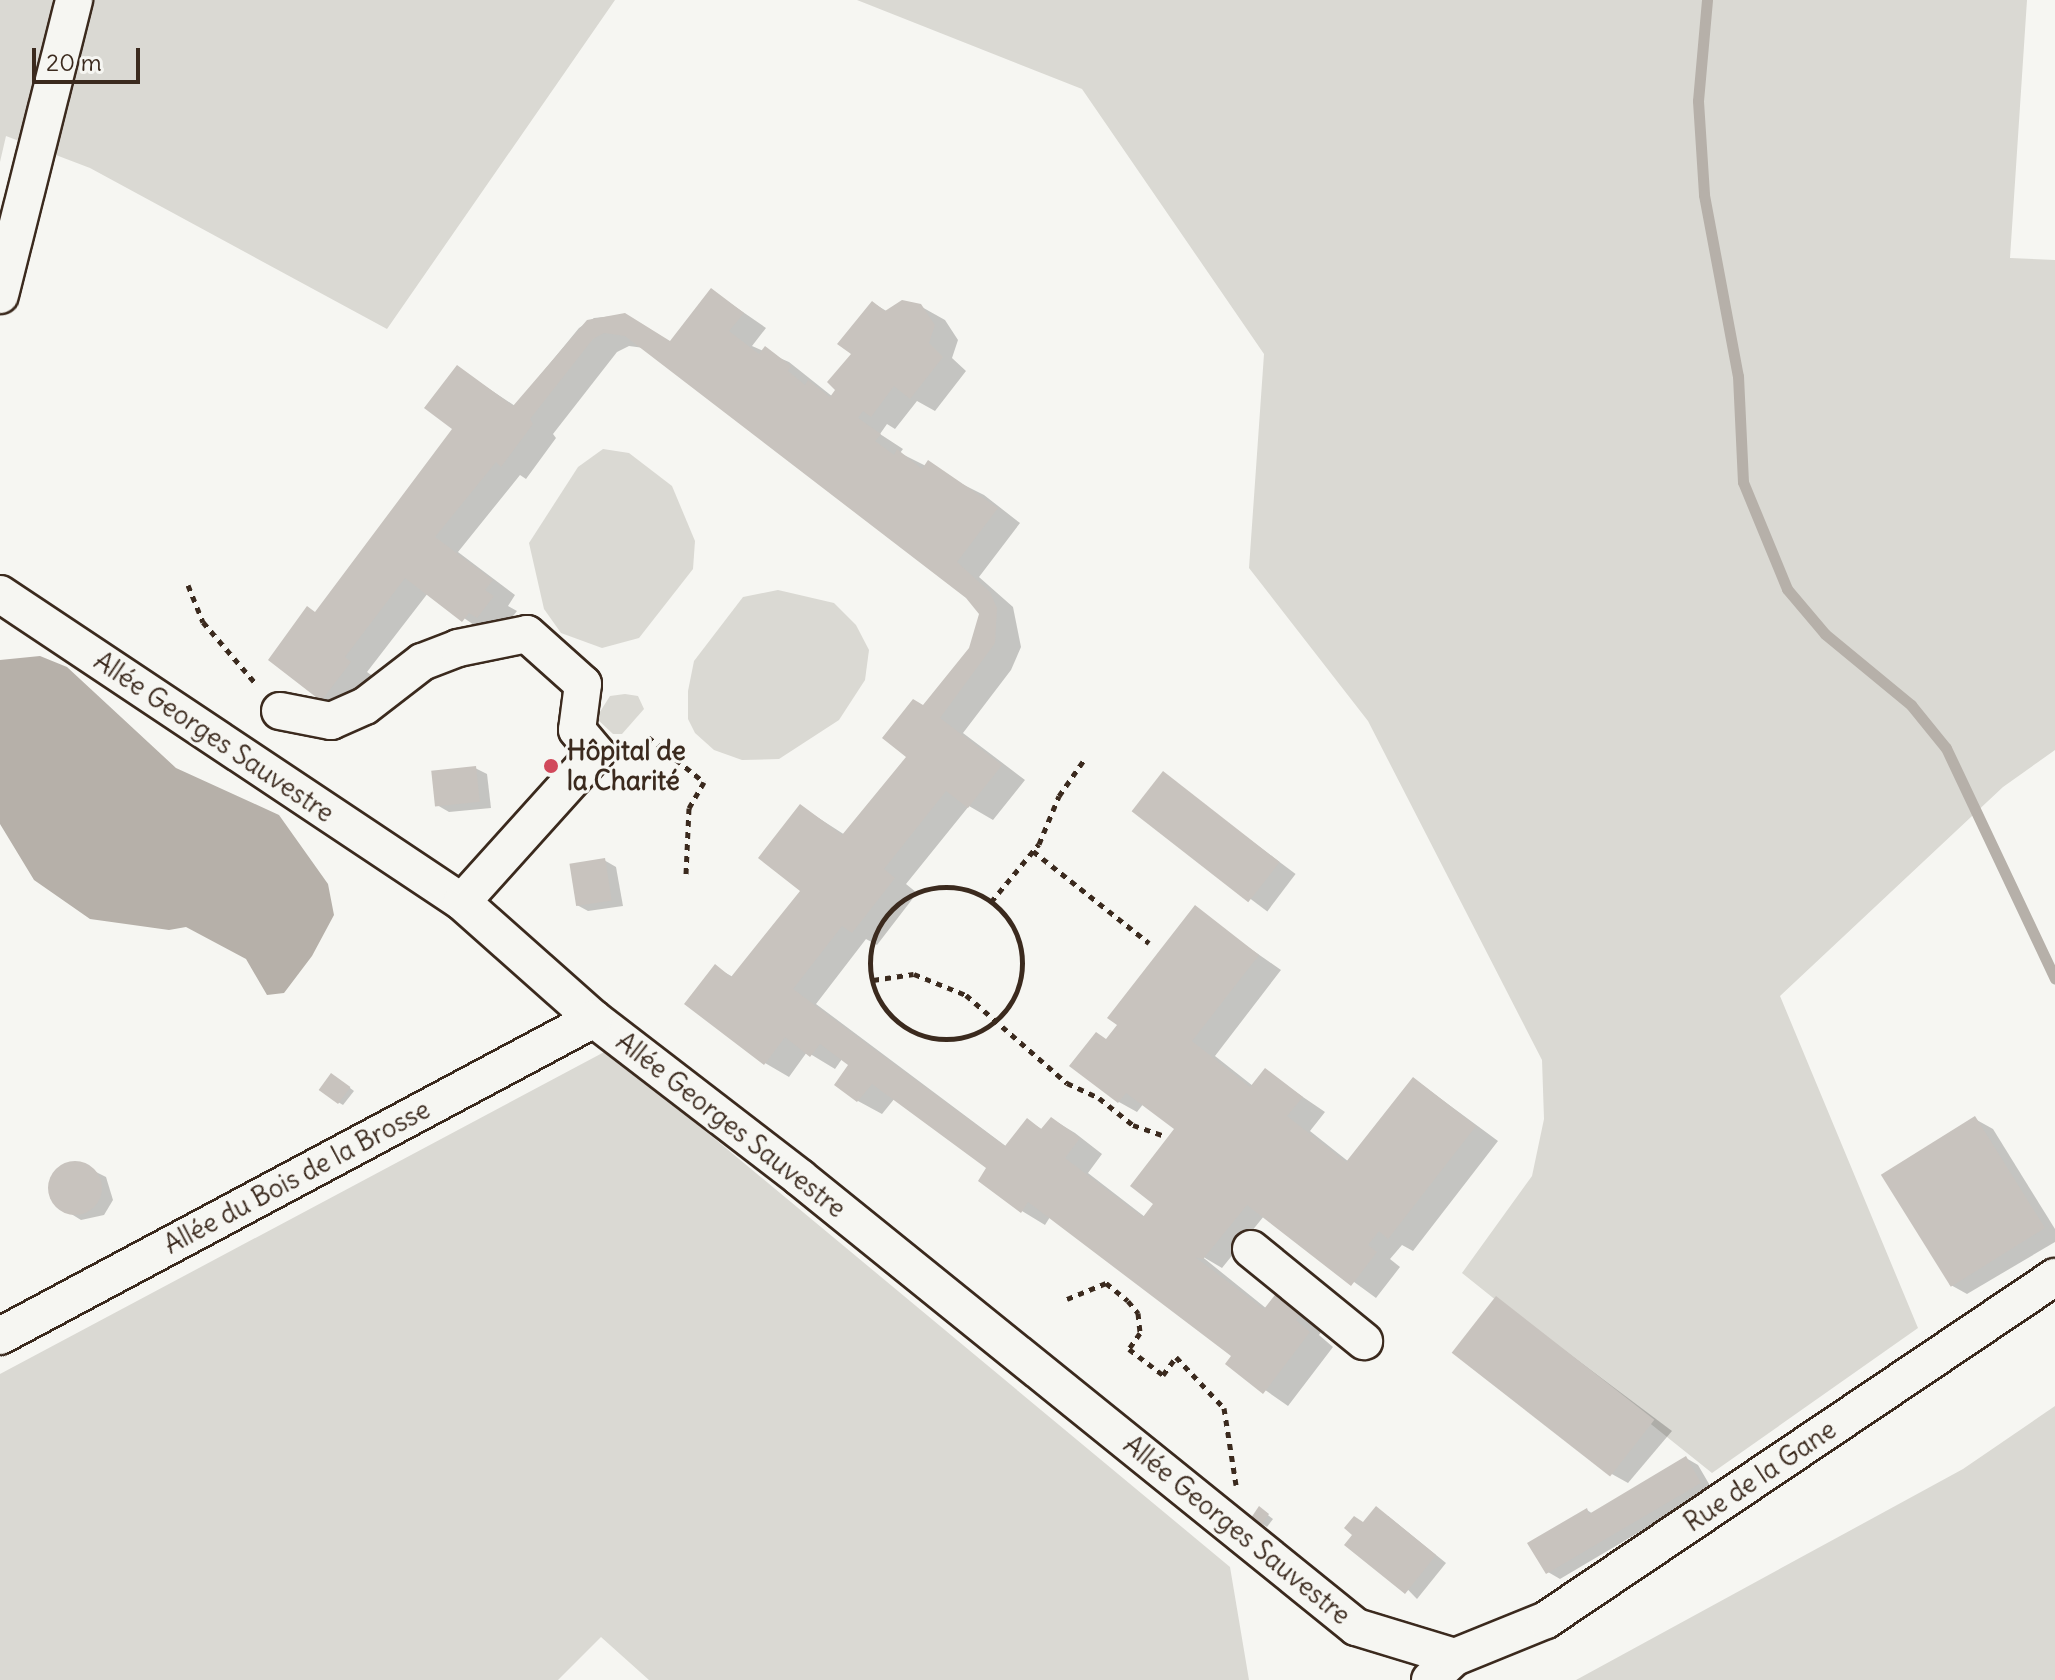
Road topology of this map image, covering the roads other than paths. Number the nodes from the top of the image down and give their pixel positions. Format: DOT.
graph roads {
  1 [pos="74,0"];
  2 [pos="0,295"];
  3 [pos="0,594"];
  4 [pos="280,711"];
  5 [pos="462,902"];
  6 [pos="594,1019"];
  7 [pos="1251,1249"];
  8 [pos="2055,1277"];
  9 [pos="0,1336"];
  10 [pos="1364,1341"];
  11 [pos="1443,1668"];
  1 -- 2 [label="street"];
  3 -- 5 [label="street, Allée Georges Sauvestre"];
  4 -- 5 [label="street"];
  5 -- 6 [label="street, Allée Georges Sauvestre"];
  6 -- 9 [label="street, Allée du Bois de la Brosse"];
  6 -- 11 [label="street, Allée Georges Sauvestre"];
  7 -- 10 [label="street"];
  8 -- 11 [label="street, Rue de la Gane"];
}
